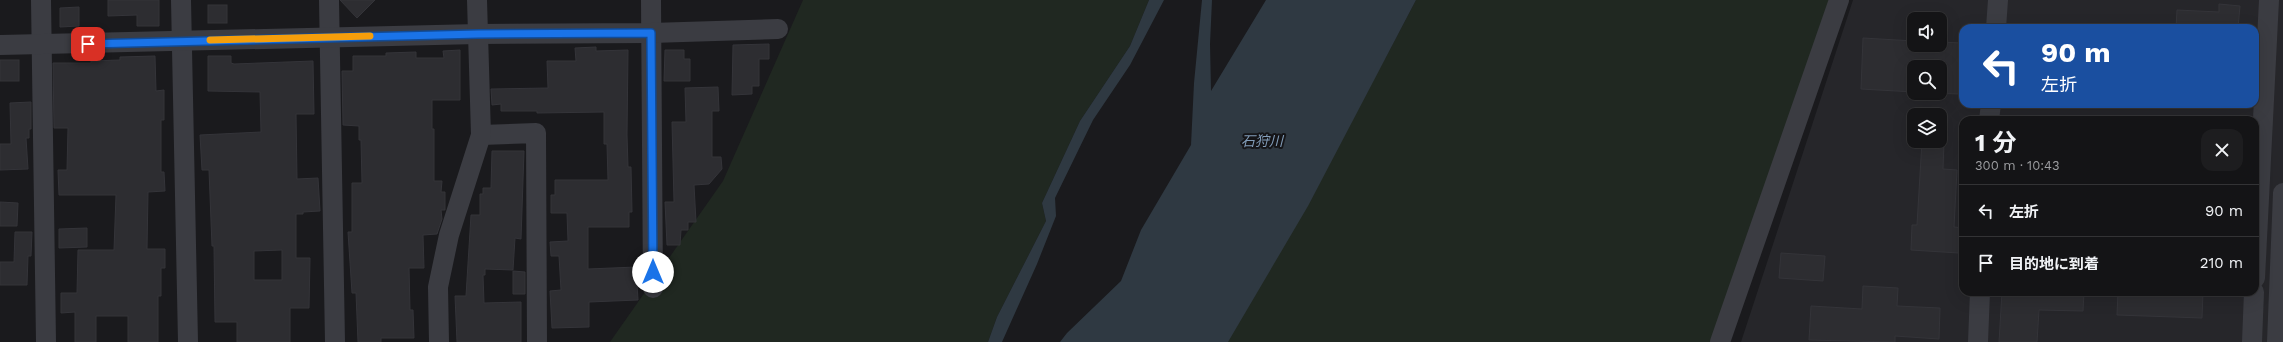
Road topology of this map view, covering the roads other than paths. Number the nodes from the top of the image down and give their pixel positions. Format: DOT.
graph roads {
  1 [pos="41,0"];
  2 [pos="181,0"];
  3 [pos="329,0"];
  4 [pos="477,0"];
  5 [pos="651,0"];
  6 [pos="1839,0"];
  7 [pos="1998,0"];
  8 [pos="2269,0"];
  9 [pos="1996,24"];
  10 [pos="778,29"];
  11 [pos="651,33"];
  12 [pos="478,34"];
  13 [pos="330,37"];
  14 [pos="182,41"];
  15 [pos="0,46"];
  16 [pos="42,46"];
  17 [pos="481,135"];
  18 [pos="2259,170"];
  19 [pos="2283,198"];
  20 [pos="2259,204"];
  21 [pos="653,288"];
  22 [pos="1980,296"];
  23 [pos="2254,296"];
  24 [pos="46,342"];
  25 [pos="188,342"];
  26 [pos="335,342"];
  27 [pos="439,342"];
  28 [pos="537,342"];
  29 [pos="1720,342"];
  30 [pos="1978,342"];
  31 [pos="2252,342"];
  32 [pos="2277,342"];
  1 -- 16 [label="street"];
  2 -- 14 [label="street"];
  3 -- 13 [label="street"];
  4 -- 12 [label="street"];
  5 -- 11 [label="street"];
  6 -- 29 [label="street"];
  7 -- 9 [label="street"];
  8 -- 18 [label="street"];
  10 -- 11 [label="street"];
  11 -- 12 [label="street"];
  11 -- 21 [label="street"];
  12 -- 13 [label="street"];
  12 -- 17 [label="street"];
  13 -- 14 [label="street"];
  13 -- 26 [label="street"];
  14 -- 16 [label="street"];
  14 -- 25 [label="street"];
  15 -- 16 [label="street"];
  16 -- 24 [label="street"];
  17 -- 27 [label="street"];
  17 -- 28 [label="street"];
  19 -- 20 [label="street"];
  19 -- 32 [label="street"];
  22 -- 30 [label="street"];
  23 -- 31 [label="street"];
}
